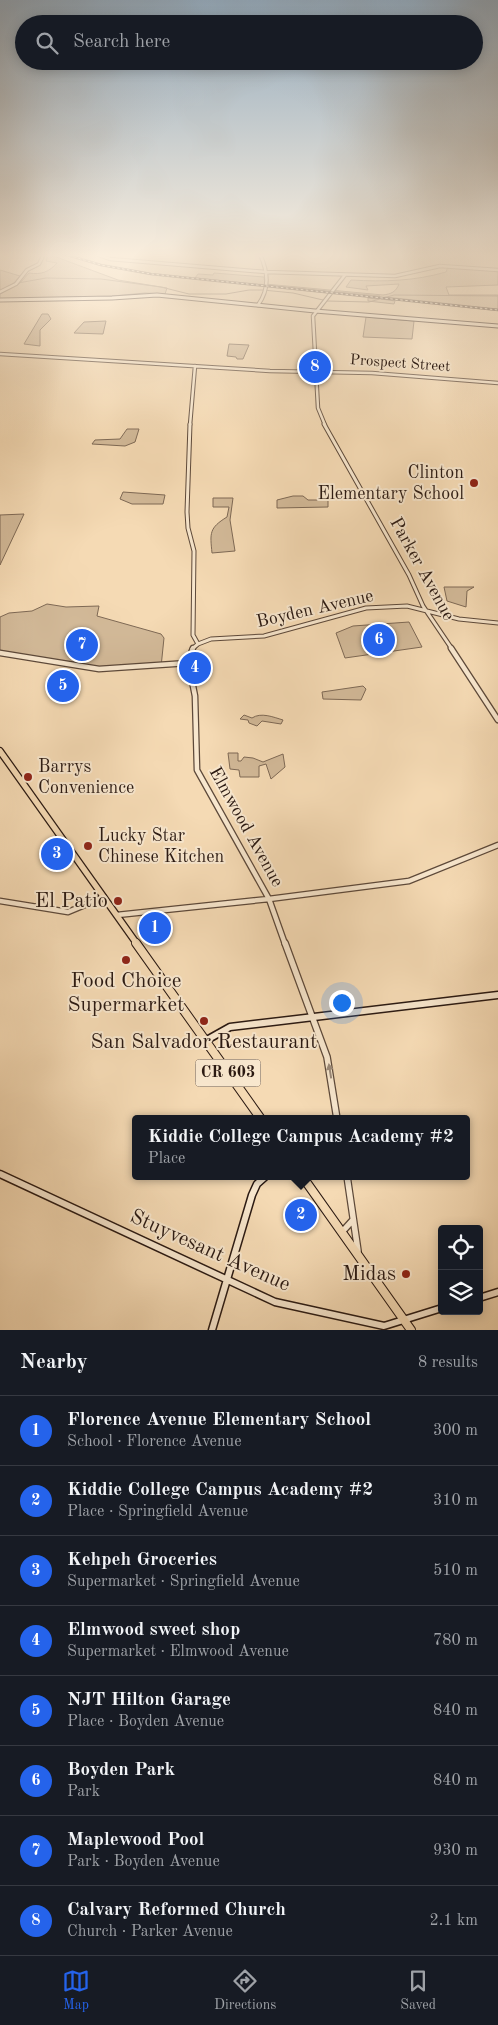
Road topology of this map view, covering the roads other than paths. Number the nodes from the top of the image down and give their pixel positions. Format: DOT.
graph roads {
  1 [pos="313,316"];
  2 [pos="377,316"];
  3 [pos="498,326"];
  4 [pos="0,354"];
  5 [pos="195,366"];
  6 [pos="316,370"];
  7 [pos="498,383"];
  8 [pos="426,611"];
  9 [pos="498,623"];
  10 [pos="198,644"];
  11 [pos="0,653"];
  12 [pos="188,663"];
  13 [pos="498,720"];
  14 [pos="0,751"];
  15 [pos="498,845"];
  16 [pos="104,897"];
  17 [pos="269,899"];
  18 [pos="0,901"];
  19 [pos="116,915"];
  20 [pos="498,996"];
  21 [pos="313,1017"];
  22 [pos="205,1040"];
  23 [pos="258,1115"];
  24 [pos="336,1115"];
  25 [pos="0,1174"];
  26 [pos="258,1180"];
  27 [pos="305,1180"];
  28 [pos="348,1180"];
  29 [pos="353,1219"];
  30 [pos="341,1232"];
  31 [pos="358,1256"];
  32 [pos="226,1280"];
  33 [pos="498,1292"];
  34 [pos="483,1297"];
  35 [pos="438,1309"];
  36 [pos="404,1320"];
  37 [pos="212,1330"];
  38 [pos="406,1330"];
  39 [pos="411,1330"];
  1 -- 6 [label="street, Parker Avenue"];
  2 -- 3 [label="main road"];
  4 -- 5 [label="street, Prospect Street"];
  5 -- 6 [label="street, Prospect Street"];
  5 -- 10 [label="street"];
  6 -- 7 [label="street, Prospect Street"];
  6 -- 8 [label="street, Parker Avenue"];
  8 -- 9 [label="street, Boyden Avenue"];
  8 -- 10 [label="street, Boyden Avenue"];
  8 -- 13 [label="street, Parker Avenue"];
  10 -- 12 [label="street"];
  11 -- 12 [label="street"];
  12 -- 17 [label="street, Elmwood Avenue"];
  14 -- 16 [label="main road, CR 603"];
  15 -- 17 [label="street"];
  16 -- 18 [label="street"];
  16 -- 19 [label="main road, CR 603"];
  17 -- 19 [label="street"];
  17 -- 21 [label="street, Elmwood Avenue"];
  19 -- 22 [label="main road, CR 603"];
  20 -- 21 [label="main road"];
  21 -- 22 [label="main road"];
  24 -- 21 [label="street, Elmwood Avenue, one-way"];
  22 -- 23 [label="main road, CR 603"];
  25 -- 32 [label="main road, Stuyvesant Avenue"];
  26 -- 32 [label="main road"];
  27 -- 30 [label="main road"];
  28 -- 29 [label="street"];
  29 -- 30 [label="street"];
  29 -- 31 [label="street"];
  30 -- 31 [label="main road"];
  31 -- 36 [label="main road"];
  32 -- 36 [label="main road, Stuyvesant Avenue"];
  32 -- 37 [label="main road"];
  33 -- 34 [label="main road"];
  35 -- 36 [label="main road, Stuyvesant Avenue"];
  36 -- 38 [label="street"];
  36 -- 39 [label="main road"];
}
